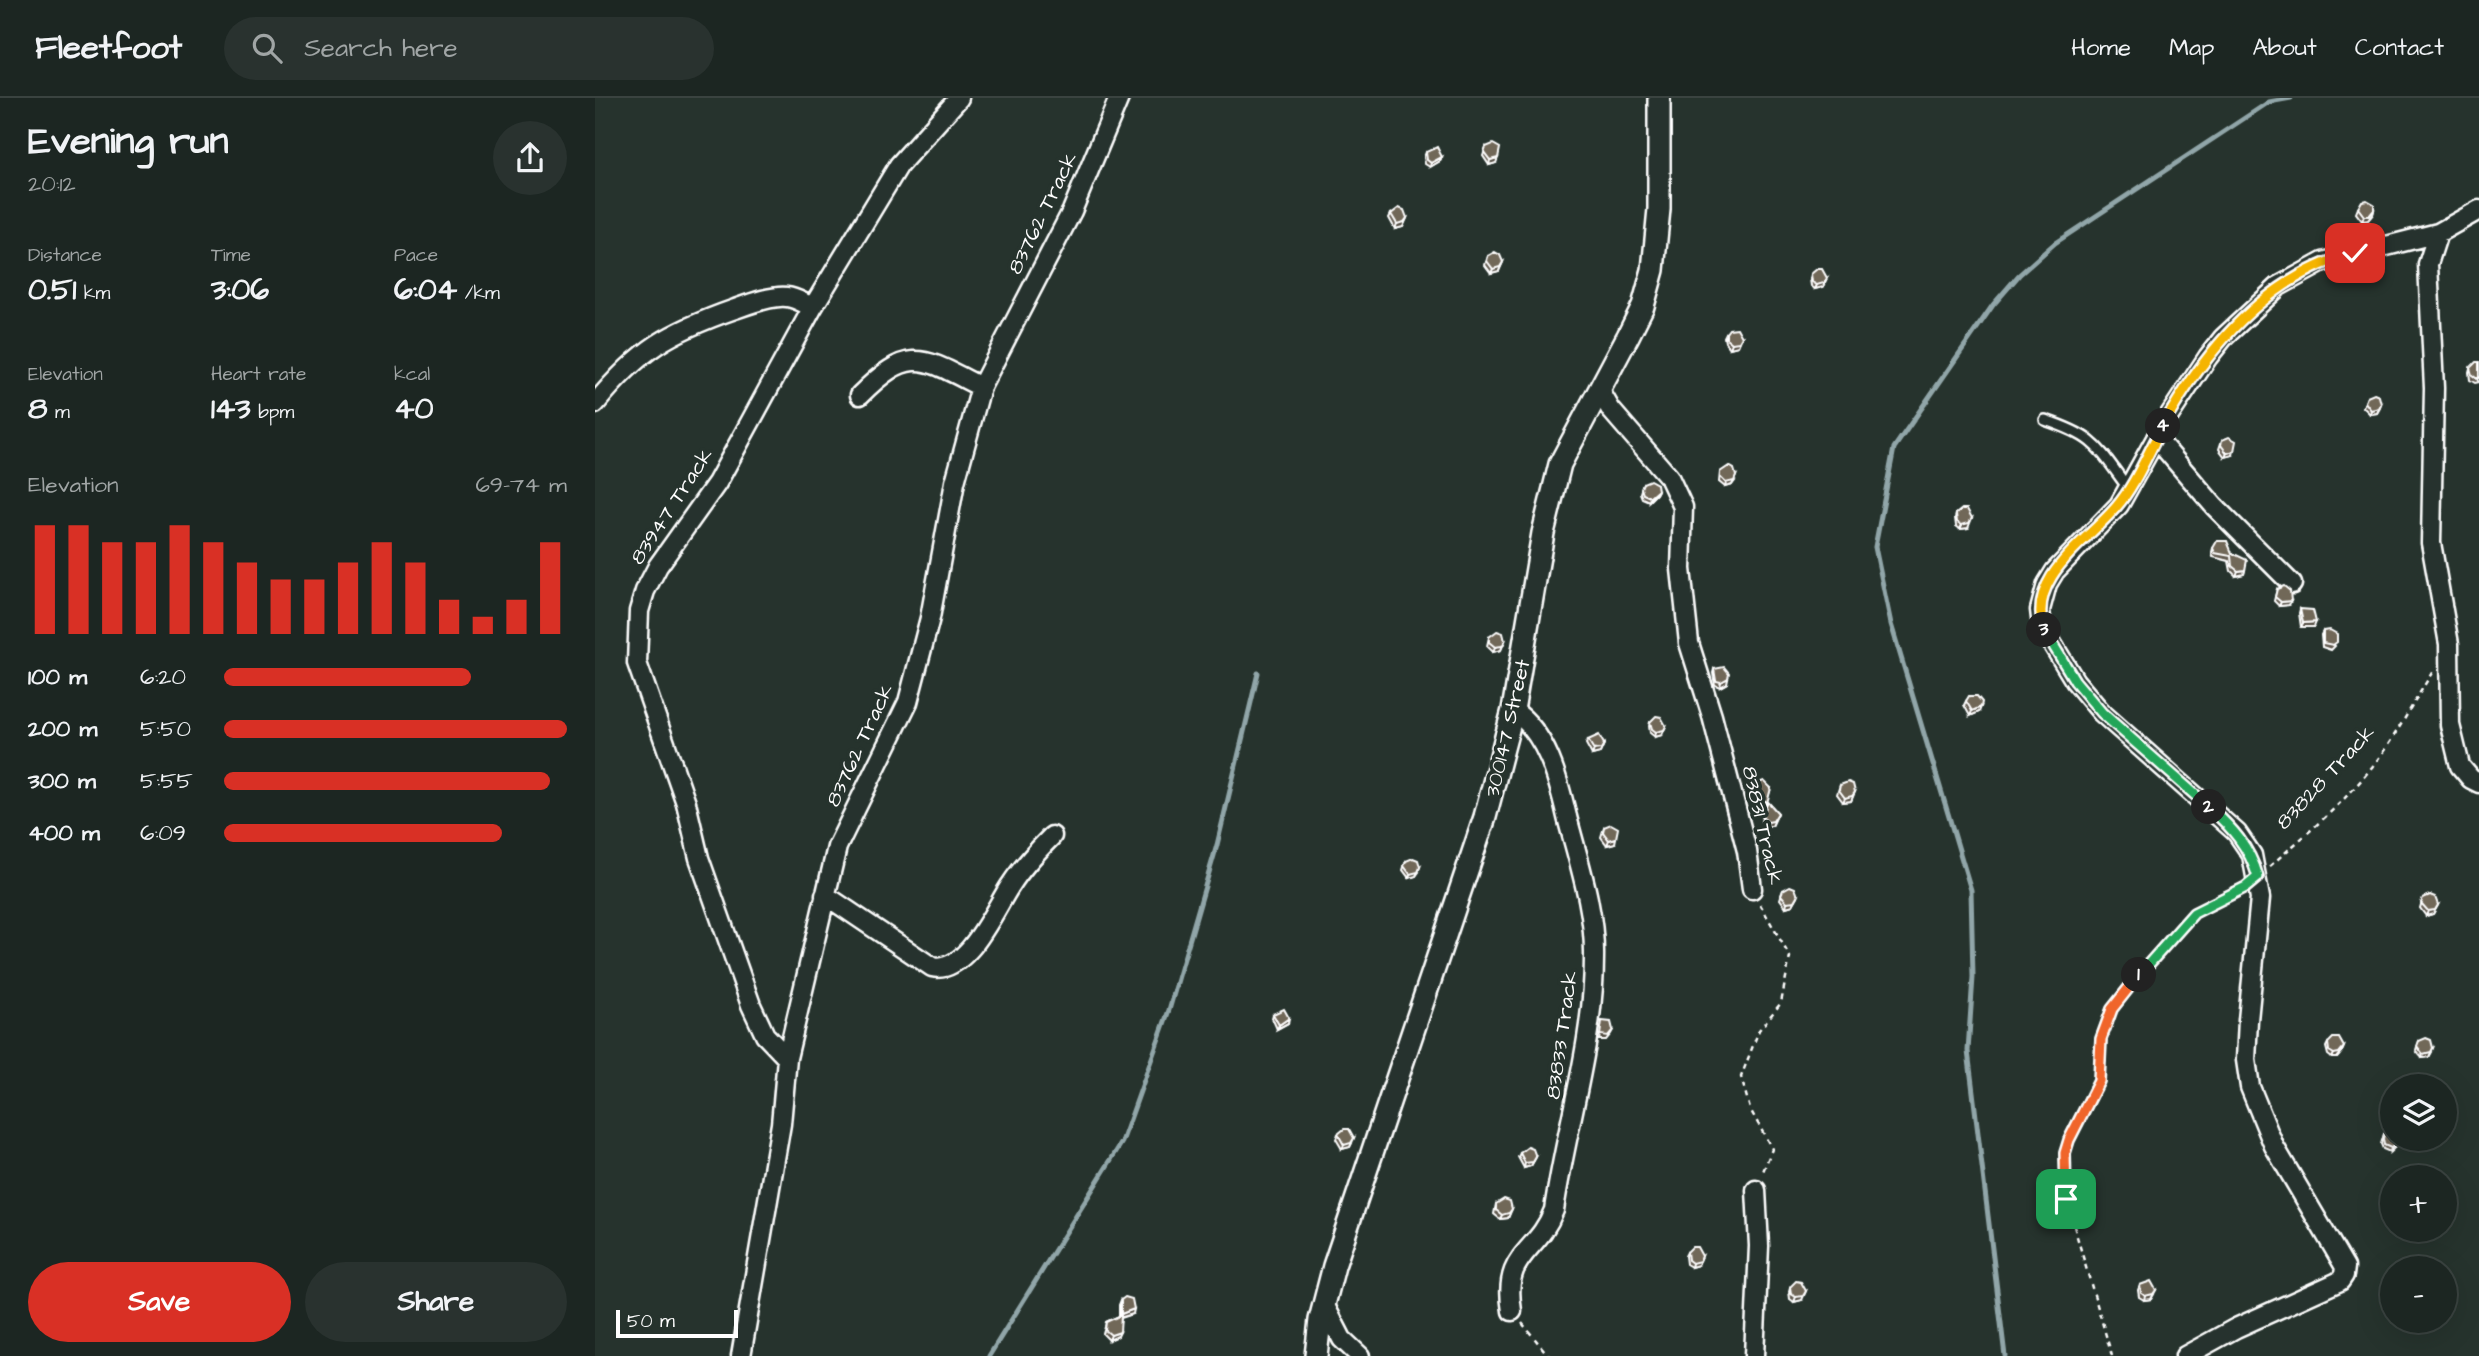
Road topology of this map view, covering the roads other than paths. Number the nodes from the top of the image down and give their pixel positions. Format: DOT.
graph roads {
  1 [pos="960,98"];
  2 [pos="1119,98"];
  3 [pos="1659,98"];
  4 [pos="2479,210"];
  5 [pos="2438,233"];
  6 [pos="813,307"];
  7 [pos="981,387"];
  8 [pos="1600,391"];
  9 [pos="860,395"];
  10 [pos="595,404"];
  11 [pos="2045,420"];
  12 [pos="2156,438"];
  13 [pos="2128,488"];
  14 [pos="2292,584"];
  15 [pos="1513,710"];
  16 [pos="2479,783"];
  17 [pos="1052,836"];
  18 [pos="1752,889"];
  19 [pos="825,895"];
  20 [pos="787,1058"];
  21 [pos="1756,1190"];
  22 [pos="1324,1304"];
  23 [pos="1512,1311"];
  24 [pos="741,1356"];
  25 [pos="1316,1356"];
  26 [pos="1360,1356"];
  27 [pos="1755,1356"];
  28 [pos="2185,1356"];
  1 -- 6 [label="street, 83947 Track"];
  2 -- 7 [label="street, 83762 Track"];
  3 -- 8 [label="street, 300147 Street"];
  4 -- 5 [label="street"];
  5 -- 12 [label="street"];
  5 -- 16 [label="street"];
  6 -- 10 [label="street"];
  6 -- 20 [label="street, 83947 Track"];
  7 -- 9 [label="street"];
  7 -- 19 [label="street, 83762 Track"];
  8 -- 15 [label="street, 300147 Street"];
  8 -- 18 [label="street, 83831 Track"];
  11 -- 13 [label="lane"];
  12 -- 13 [label="street"];
  12 -- 14 [label="street"];
  13 -- 28 [label="street"];
  15 -- 22 [label="street, 300147 Street"];
  15 -- 23 [label="street, 83833 Track"];
  17 -- 19 [label="street"];
  19 -- 20 [label="street, 83762 Track"];
  20 -- 24 [label="street, 83762 Track"];
  21 -- 27 [label="street"];
  22 -- 25 [label="street, 300147 Street"];
  22 -- 26 [label="street"];
}
